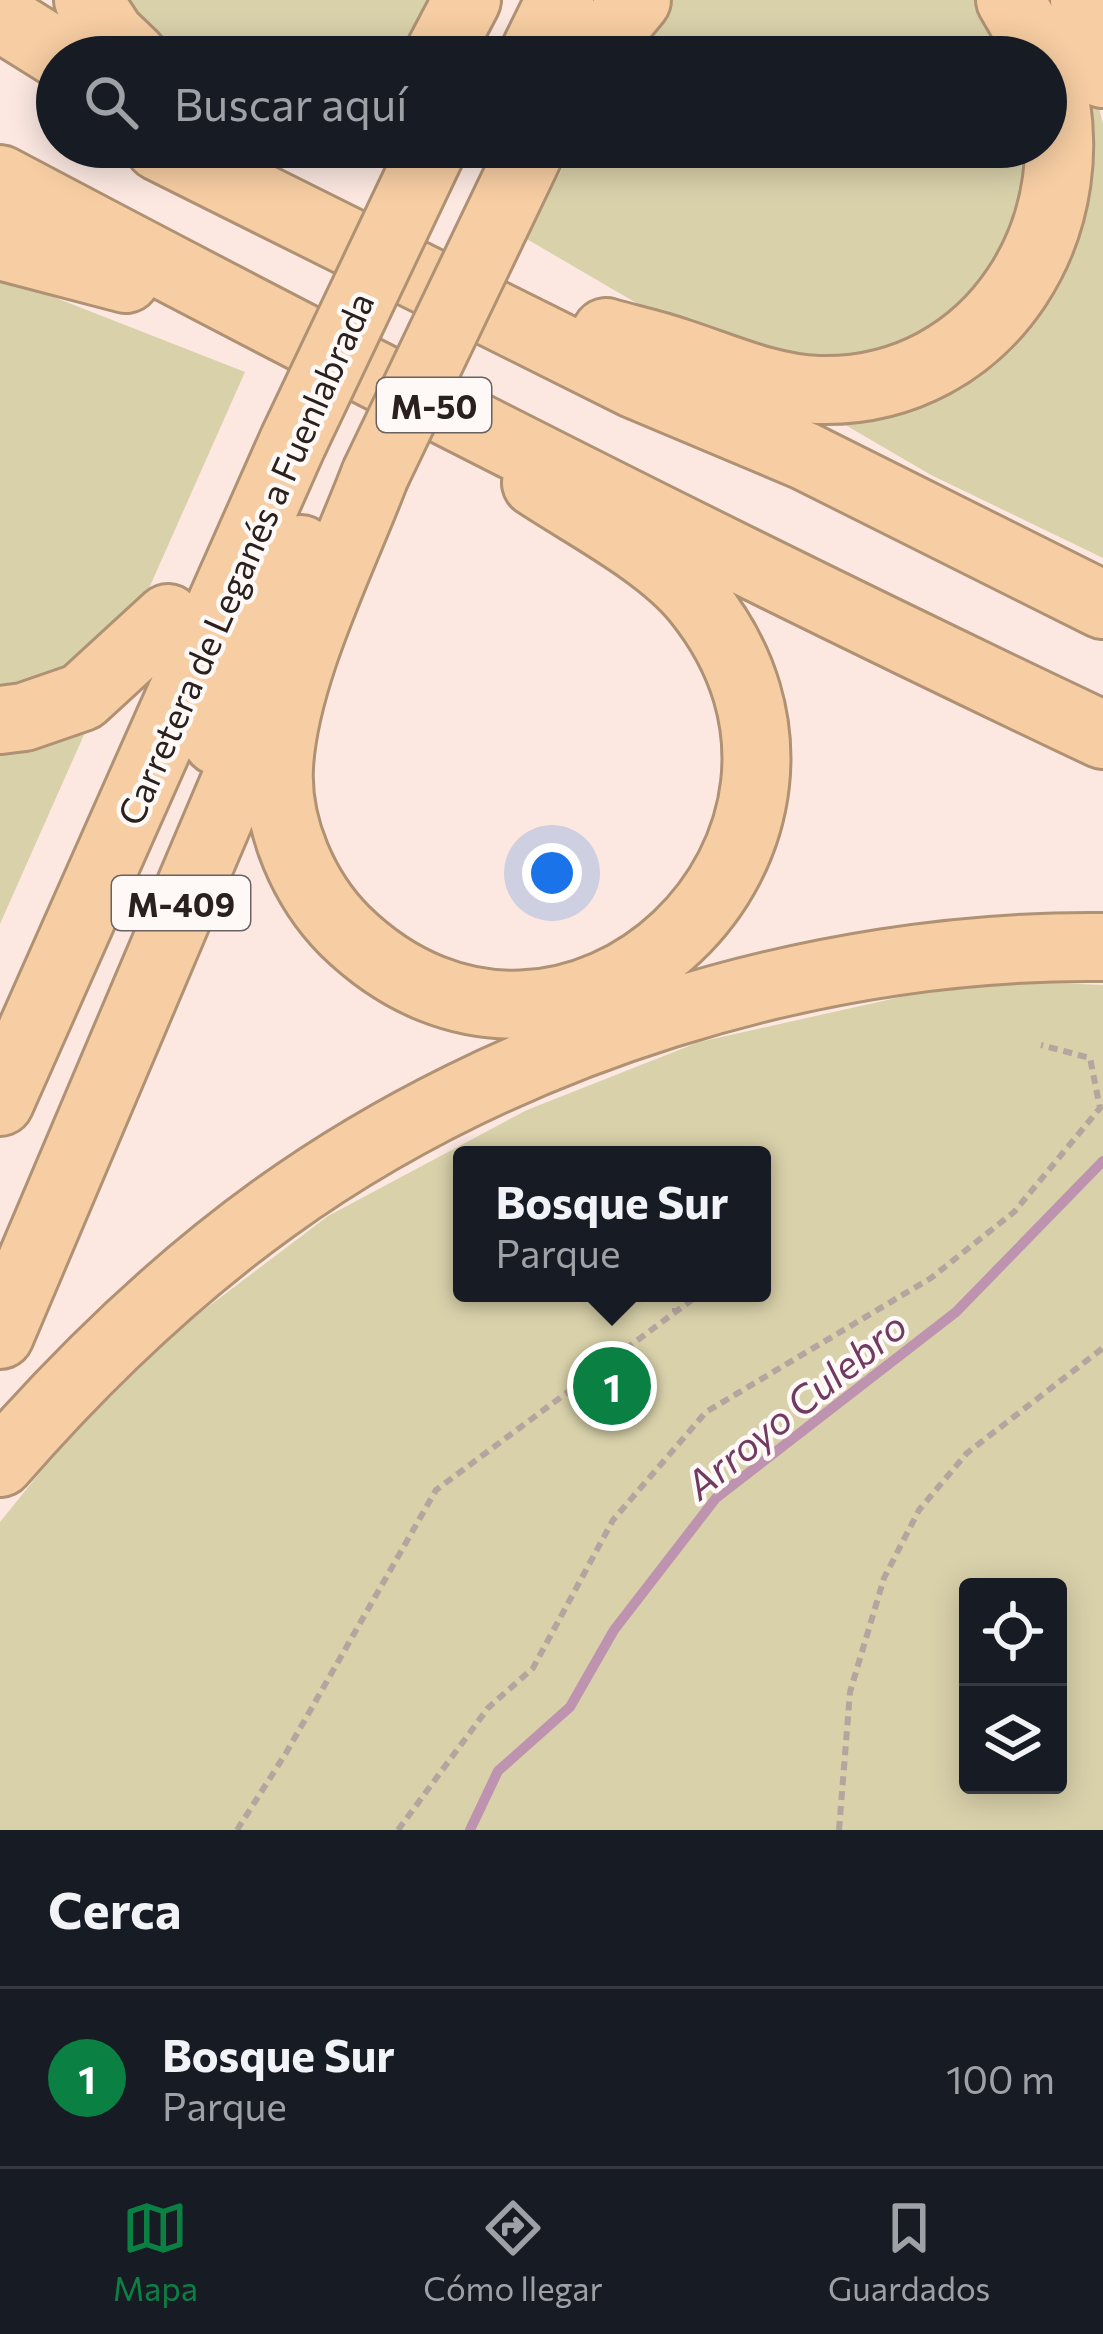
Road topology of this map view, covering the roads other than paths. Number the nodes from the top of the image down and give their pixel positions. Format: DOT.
graph roads {
  1 [pos="88,0"];
  2 [pos="455,0"];
  3 [pos="467,0"];
  4 [pos="505,0"];
  5 [pos="560,0"];
  6 [pos="607,0"];
  7 [pos="637,0"];
  8 [pos="1010,0"];
  9 [pos="1084,0"];
  10 [pos="0,17"];
  11 [pos="112,36"];
  12 [pos="443,36"];
  13 [pos="447,36"];
  14 [pos="487,36"];
  15 [pos="542,36"];
  16 [pos="589,36"];
  17 [pos="607,36"];
  18 [pos="1031,36"];
  19 [pos="36,40"];
  20 [pos="0,65"];
  21 [pos="1103,74"];
  22 [pos="36,85"];
  23 [pos="201,168"];
  24 [pos="284,168"];
  25 [pos="387,168"];
  26 [pos="425,168"];
  27 [pos="476,168"];
  28 [pos="517,168"];
  29 [pos="1061,168"];
  30 [pos="0,179"];
  31 [pos="0,213"];
  32 [pos="0,246"];
  33 [pos="126,279"];
  34 [pos="606,332"];
  35 [pos="316,451"];
  36 [pos="805,456"];
  37 [pos="536,483"];
  38 [pos="1103,605"];
  39 [pos="168,617"];
  40 [pos="871,625"];
  41 [pos="0,720"];
  42 [pos="1103,735"];
  43 [pos="1103,947"];
  44 [pos="0,1016"];
  45 [pos="0,1102"];
  46 [pos="0,1239"];
  47 [pos="0,1335"];
  48 [pos="0,1462"];
  1 -- 11 [label="highway"];
  2 -- 12 [label="highway"];
  3 -- 13 [label="highway"];
  4 -- 14 [label="highway"];
  5 -- 15 [label="highway"];
  6 -- 16 [label="highway"];
  7 -- 17 [label="highway"];
  8 -- 18 [label="highway"];
  9 -- 21 [label="highway"];
  10 -- 19 [label="highway"];
  20 -- 22 [label="highway"];
  23 -- 36 [label="highway"];
  24 -- 34 [label="highway"];
  25 -- 35 [label="highway, M-409"];
  26 -- 35 [label="highway, Carretera de Leganés a Fuenlabrada / M-409, bridge"];
  27 -- 35 [label="highway, Carretera de Leganés a Fuenlabrada / M-409"];
  28 -- 35 [label="highway, M-409, bridge"];
  29 -- 34 [label="highway"];
  30 -- 40 [label="highway, M-50"];
  31 -- 33 [label="highway"];
  32 -- 33 [label="highway"];
  33 -- 37 [label="highway"];
  34 -- 36 [label="highway"];
  35 -- 37 [label="highway"];
  35 -- 39 [label="highway, M-409"];
  35 -- 45 [label="highway, Carretera de Leganés a Fuenlabrada / M-409"];
  35 -- 46 [label="highway, Carretera de Leganés a Fuenlabrada / M-409"];
  35 -- 47 [label="highway, M-409"];
  36 -- 38 [label="highway"];
  37 -- 40 [label="highway"];
  39 -- 41 [label="highway"];
  39 -- 44 [label="highway, M-409"];
  40 -- 42 [label="highway, M-50"];
  43 -- 48 [label="highway"];
}
